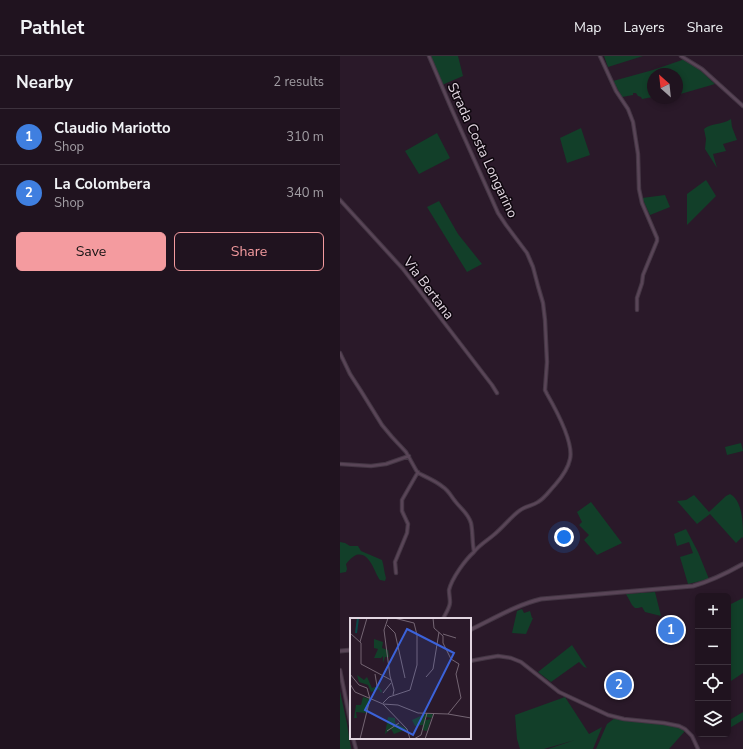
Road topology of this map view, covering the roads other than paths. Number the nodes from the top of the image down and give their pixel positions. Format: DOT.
graph roads {
  1 [pos="429,56"];
  2 [pos="600,56"];
  3 [pos="681,56"];
  4 [pos="743,106"];
  5 [pos="340,200"];
  6 [pos="637,310"];
  7 [pos="340,353"];
  8 [pos="497,393"];
  9 [pos="409,456"];
  10 [pos="340,464"];
  11 [pos="418,472"];
  12 [pos="474,551"];
  13 [pos="743,564"];
  14 [pos="396,573"];
  15 [pos="443,618"];
  16 [pos="471,630"];
  17 [pos="471,661"];
  18 [pos="340,670"];
  19 [pos="350,719"];
  20 [pos="353,739"];
  21 [pos="356,749"];
  22 [pos="698,749"];
  1 -- 12 [label="street, Strada Costa Longarino"];
  2 -- 6 [label="street"];
  3 -- 4 [label="street"];
  5 -- 8 [label="street, Via Bertana"];
  7 -- 9 [label="street"];
  9 -- 10 [label="street"];
  9 -- 11 [label="street"];
  11 -- 12 [label="street"];
  11 -- 14 [label="street"];
  12 -- 15 [label="street, Strada Costa Longarino"];
  13 -- 16 [label="street"];
  17 -- 22 [label="street"];
  18 -- 19 [label="street"];
  20 -- 21 [label="street"];
}
